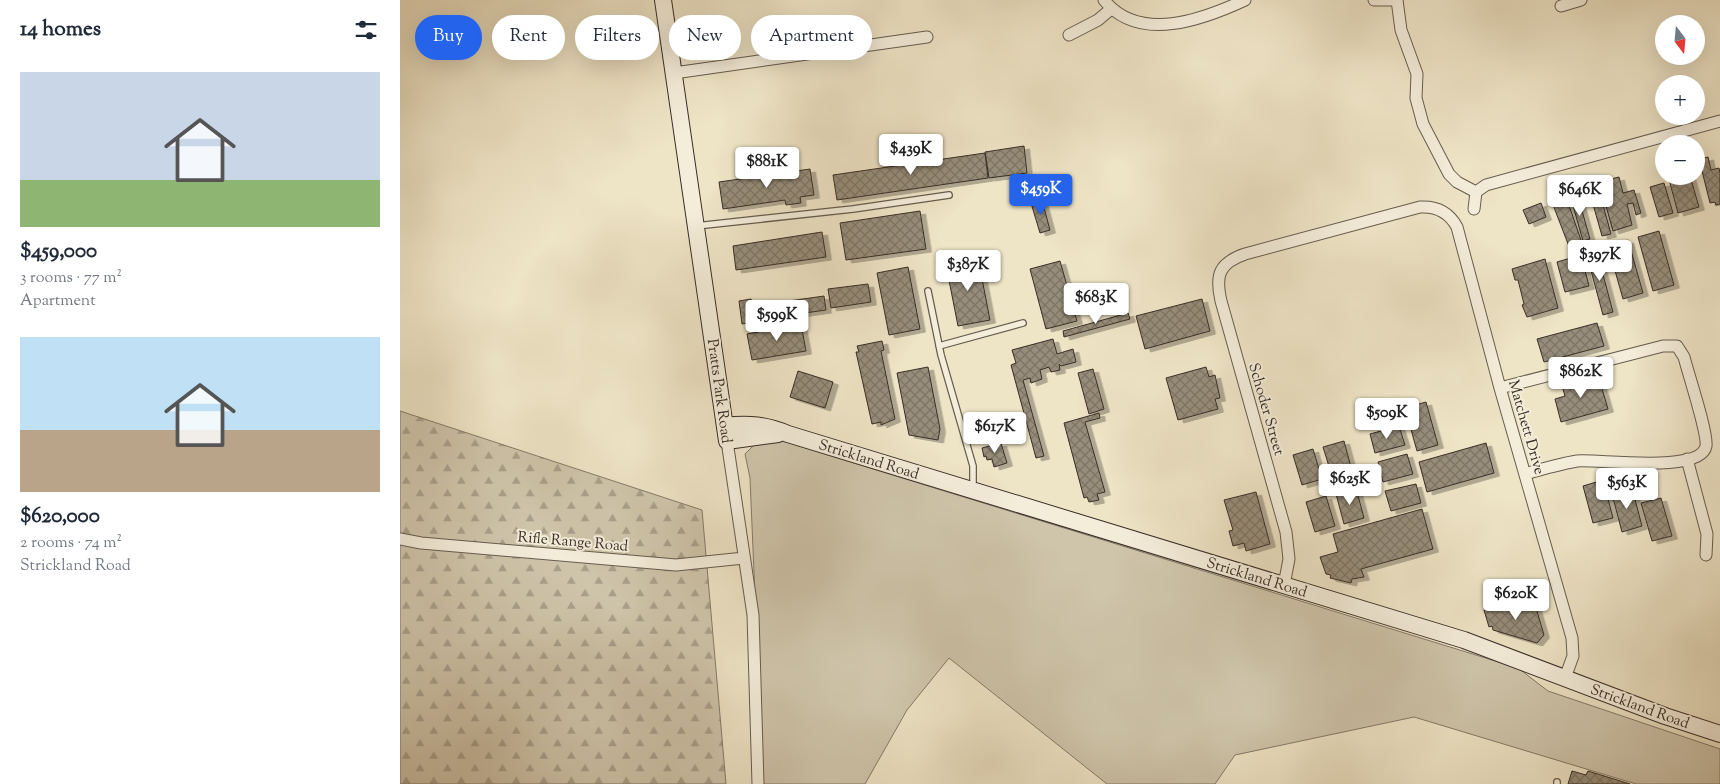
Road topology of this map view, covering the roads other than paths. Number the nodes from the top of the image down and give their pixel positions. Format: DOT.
graph roads {
  1 [pos="663,0"];
  2 [pos="1245,0"];
  3 [pos="1374,0"];
  4 [pos="1397,0"];
  5 [pos="1581,0"];
  6 [pos="1108,4"];
  7 [pos="1561,6"];
  8 [pos="1068,35"];
  9 [pos="927,37"];
  10 [pos="674,73"];
  11 [pos="1720,121"];
  12 [pos="1476,192"];
  13 [pos="950,195"];
  14 [pos="1420,207"];
  15 [pos="1474,209"];
  16 [pos="696,226"];
  17 [pos="928,291"];
  18 [pos="1023,323"];
  19 [pos="939,346"];
  20 [pos="1500,388"];
  21 [pos="726,434"];
  22 [pos="1687,459"];
  23 [pos="1525,474"];
  24 [pos="973,490"];
  25 [pos="400,539"];
  26 [pos="1706,555"];
  27 [pos="744,558"];
  28 [pos="1284,585"];
  29 [pos="1565,678"];
  30 [pos="1720,734"];
  31 [pos="758,784"];
  1 -- 10 [label="street, Pratts Park Road"];
  2 -- 6 [label="street"];
  3 -- 4 [label="street"];
  4 -- 12 [label="street"];
  5 -- 7 [label="street"];
  6 -- 8 [label="street"];
  9 -- 10 [label="street"];
  10 -- 16 [label="street, Pratts Park Road"];
  11 -- 12 [label="street"];
  12 -- 15 [label="street"];
  13 -- 16 [label="lane"];
  14 -- 20 [label="street, Matchett Drive"];
  14 -- 28 [label="street, Schoder Street"];
  16 -- 21 [label="street, Pratts Park Road"];
  17 -- 19 [label="lane"];
  18 -- 19 [label="lane"];
  19 -- 24 [label="lane"];
  20 -- 22 [label="street"];
  20 -- 23 [label="street, Matchett Drive"];
  21 -- 24 [label="street, Strickland Road"];
  21 -- 27 [label="street, Pratts Park Road"];
  22 -- 23 [label="street"];
  22 -- 26 [label="street"];
  23 -- 29 [label="street, Matchett Drive"];
  24 -- 28 [label="street, Strickland Road"];
  25 -- 27 [label="street, Rifle Range Road"];
  27 -- 31 [label="street, Pratts Park Road"];
  28 -- 29 [label="street, Strickland Road"];
  29 -- 30 [label="street, Strickland Road"];
}
